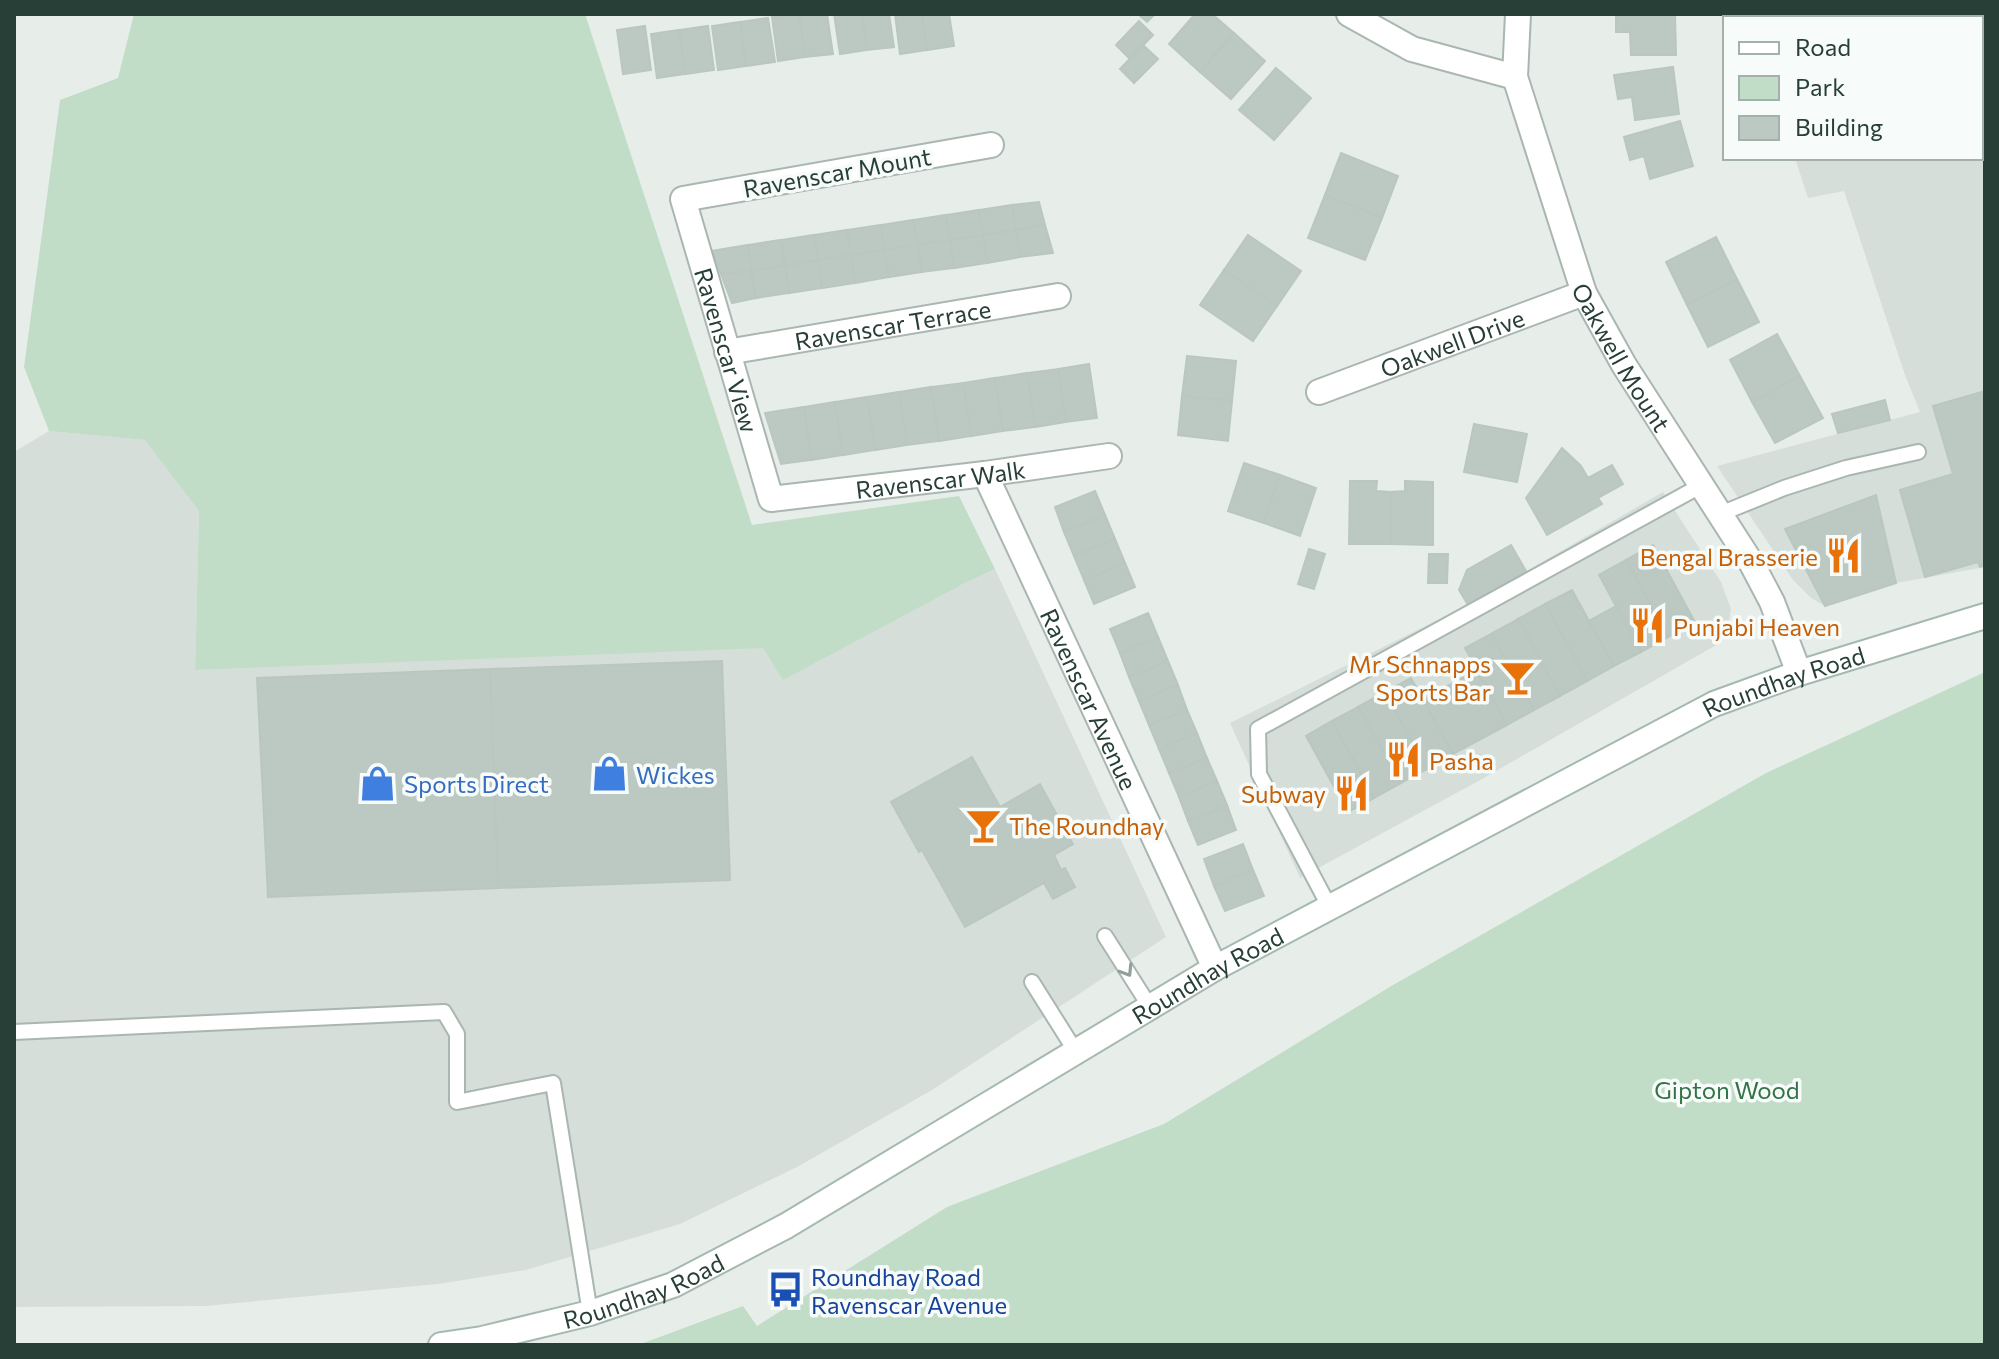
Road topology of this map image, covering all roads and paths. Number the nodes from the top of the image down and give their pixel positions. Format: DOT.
graph roads {
  1 [pos="1349,14"];
  2 [pos="1518,14"];
  3 [pos="1515,77"];
  4 [pos="991,145"];
  5 [pos="683,199"];
  6 [pos="1584,293"];
  7 [pos="1058,296"];
  8 [pos="727,352"];
  9 [pos="1319,392"];
  10 [pos="1918,452"];
  11 [pos="1109,456"];
  12 [pos="985,474"];
  13 [pos="1702,485"];
  14 [pos="771,499"];
  15 [pos="1720,514"];
  16 [pos="1985,616"];
  17 [pos="1799,673"];
  18 [pos="1330,908"];
  19 [pos="1105,936"];
  20 [pos="1215,968"];
  21 [pos="1032,982"];
  22 [pos="1150,1007"];
  23 [pos="14,1032"];
  24 [pos="1076,1052"];
  25 [pos="590,1313"];
  26 [pos="441,1345"];
  1 -- 3 [label="street"];
  2 -- 3 [label="street, Oakwell Mount"];
  3 -- 6 [label="street, Oakwell Mount"];
  4 -- 5 [label="street, Ravenscar Mount"];
  5 -- 8 [label="street, Ravenscar View"];
  6 -- 9 [label="street, Oakwell Drive"];
  6 -- 13 [label="street, Oakwell Mount"];
  7 -- 8 [label="street, Ravenscar Terrace"];
  8 -- 14 [label="street, Ravenscar View"];
  10 -- 15 [label="lane"];
  11 -- 12 [label="street, Ravenscar Walk"];
  12 -- 14 [label="street, Ravenscar Walk"];
  12 -- 20 [label="street, Ravenscar Avenue"];
  13 -- 15 [label="street, Oakwell Mount"];
  13 -- 18 [label="lane"];
  15 -- 17 [label="street, Oakwell Mount"];
  16 -- 17 [label="street, Roundhay Road"];
  17 -- 18 [label="street, Roundhay Road"];
  18 -- 20 [label="street, Roundhay Road"];
  19 -- 22 [label="lane, one-way"];
  20 -- 22 [label="street, Roundhay Road"];
  21 -- 24 [label="lane"];
  22 -- 24 [label="street, Roundhay Road"];
  23 -- 25 [label="lane"];
  24 -- 25 [label="street, Roundhay Road"];
  25 -- 26 [label="street, Roundhay Road"];
}
